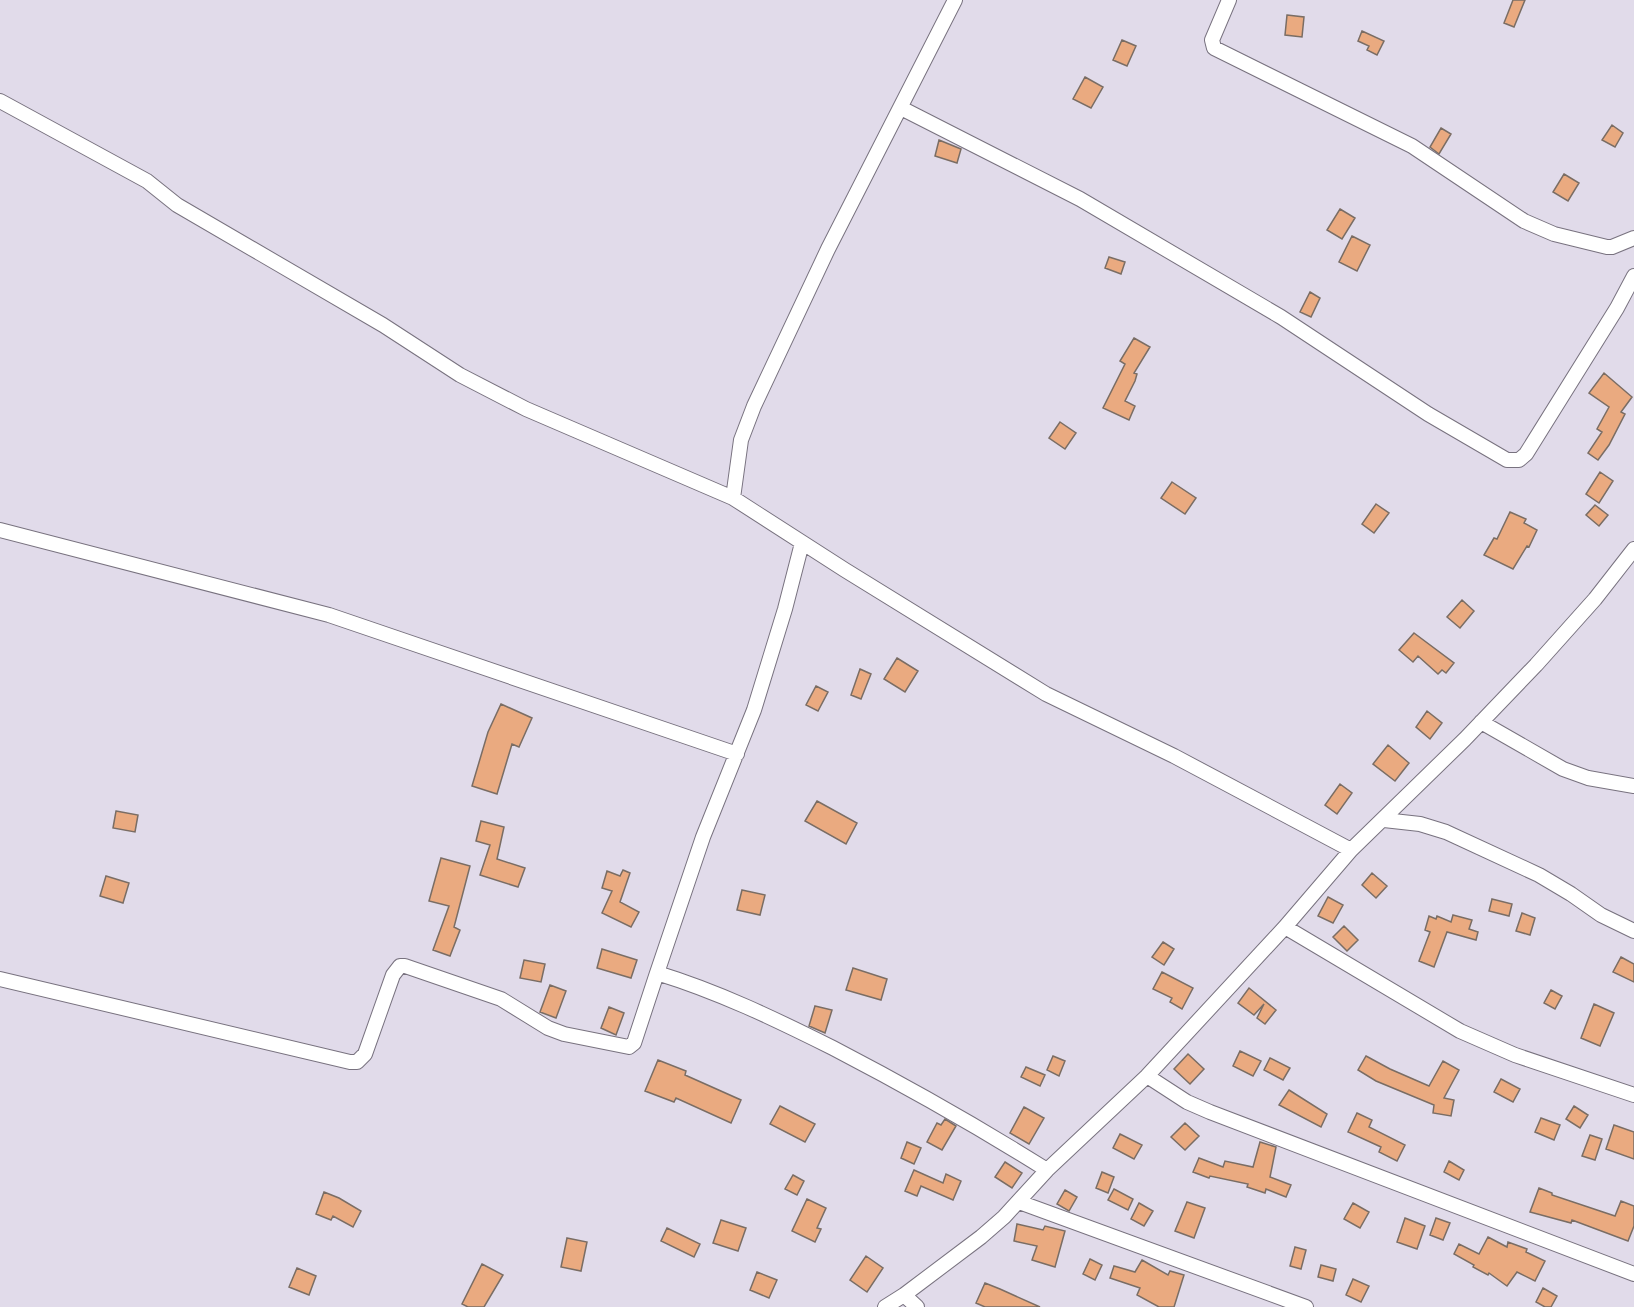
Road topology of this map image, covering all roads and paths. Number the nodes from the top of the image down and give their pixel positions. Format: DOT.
graph roads {
  1 [pos="955,0"];
  2 [pos="1229,0"];
  3 [pos="0,101"];
  4 [pos="901,108"];
  5 [pos="1634,238"];
  6 [pos="1634,276"];
  7 [pos="733,498"];
  8 [pos="0,530"];
  9 [pos="802,543"];
  10 [pos="1634,549"];
  11 [pos="1482,722"];
  12 [pos="737,753"];
  13 [pos="1634,786"];
  14 [pos="1384,820"];
  15 [pos="1352,850"];
  16 [pos="1285,927"];
  17 [pos="1634,931"];
  18 [pos="657,973"];
  19 [pos="0,979"];
  20 [pos="1147,1076"];
  21 [pos="1634,1095"];
  22 [pos="1047,1170"];
  23 [pos="1019,1202"];
  24 [pos="1634,1274"];
  25 [pos="904,1295"];
  26 [pos="885,1307"];
  27 [pos="917,1307"];
  28 [pos="1306,1307"];
  1 -- 4 [label="street"];
  2 -- 5 [label="street"];
  3 -- 7 [label="street"];
  4 -- 6 [label="street"];
  4 -- 7 [label="street"];
  7 -- 9 [label="street"];
  8 -- 12 [label="street"];
  9 -- 12 [label="street"];
  9 -- 15 [label="street"];
  10 -- 11 [label="street"];
  11 -- 13 [label="street"];
  11 -- 14 [label="street"];
  12 -- 18 [label="street"];
  14 -- 15 [label="street"];
  14 -- 17 [label="street"];
  15 -- 16 [label="street"];
  16 -- 20 [label="street"];
  16 -- 21 [label="street"];
  18 -- 19 [label="street"];
  18 -- 22 [label="street"];
  20 -- 22 [label="street"];
  20 -- 24 [label="street"];
  22 -- 23 [label="street"];
  23 -- 25 [label="street"];
  23 -- 28 [label="street"];
  25 -- 26 [label="street"];
  25 -- 27 [label="street"];
}
